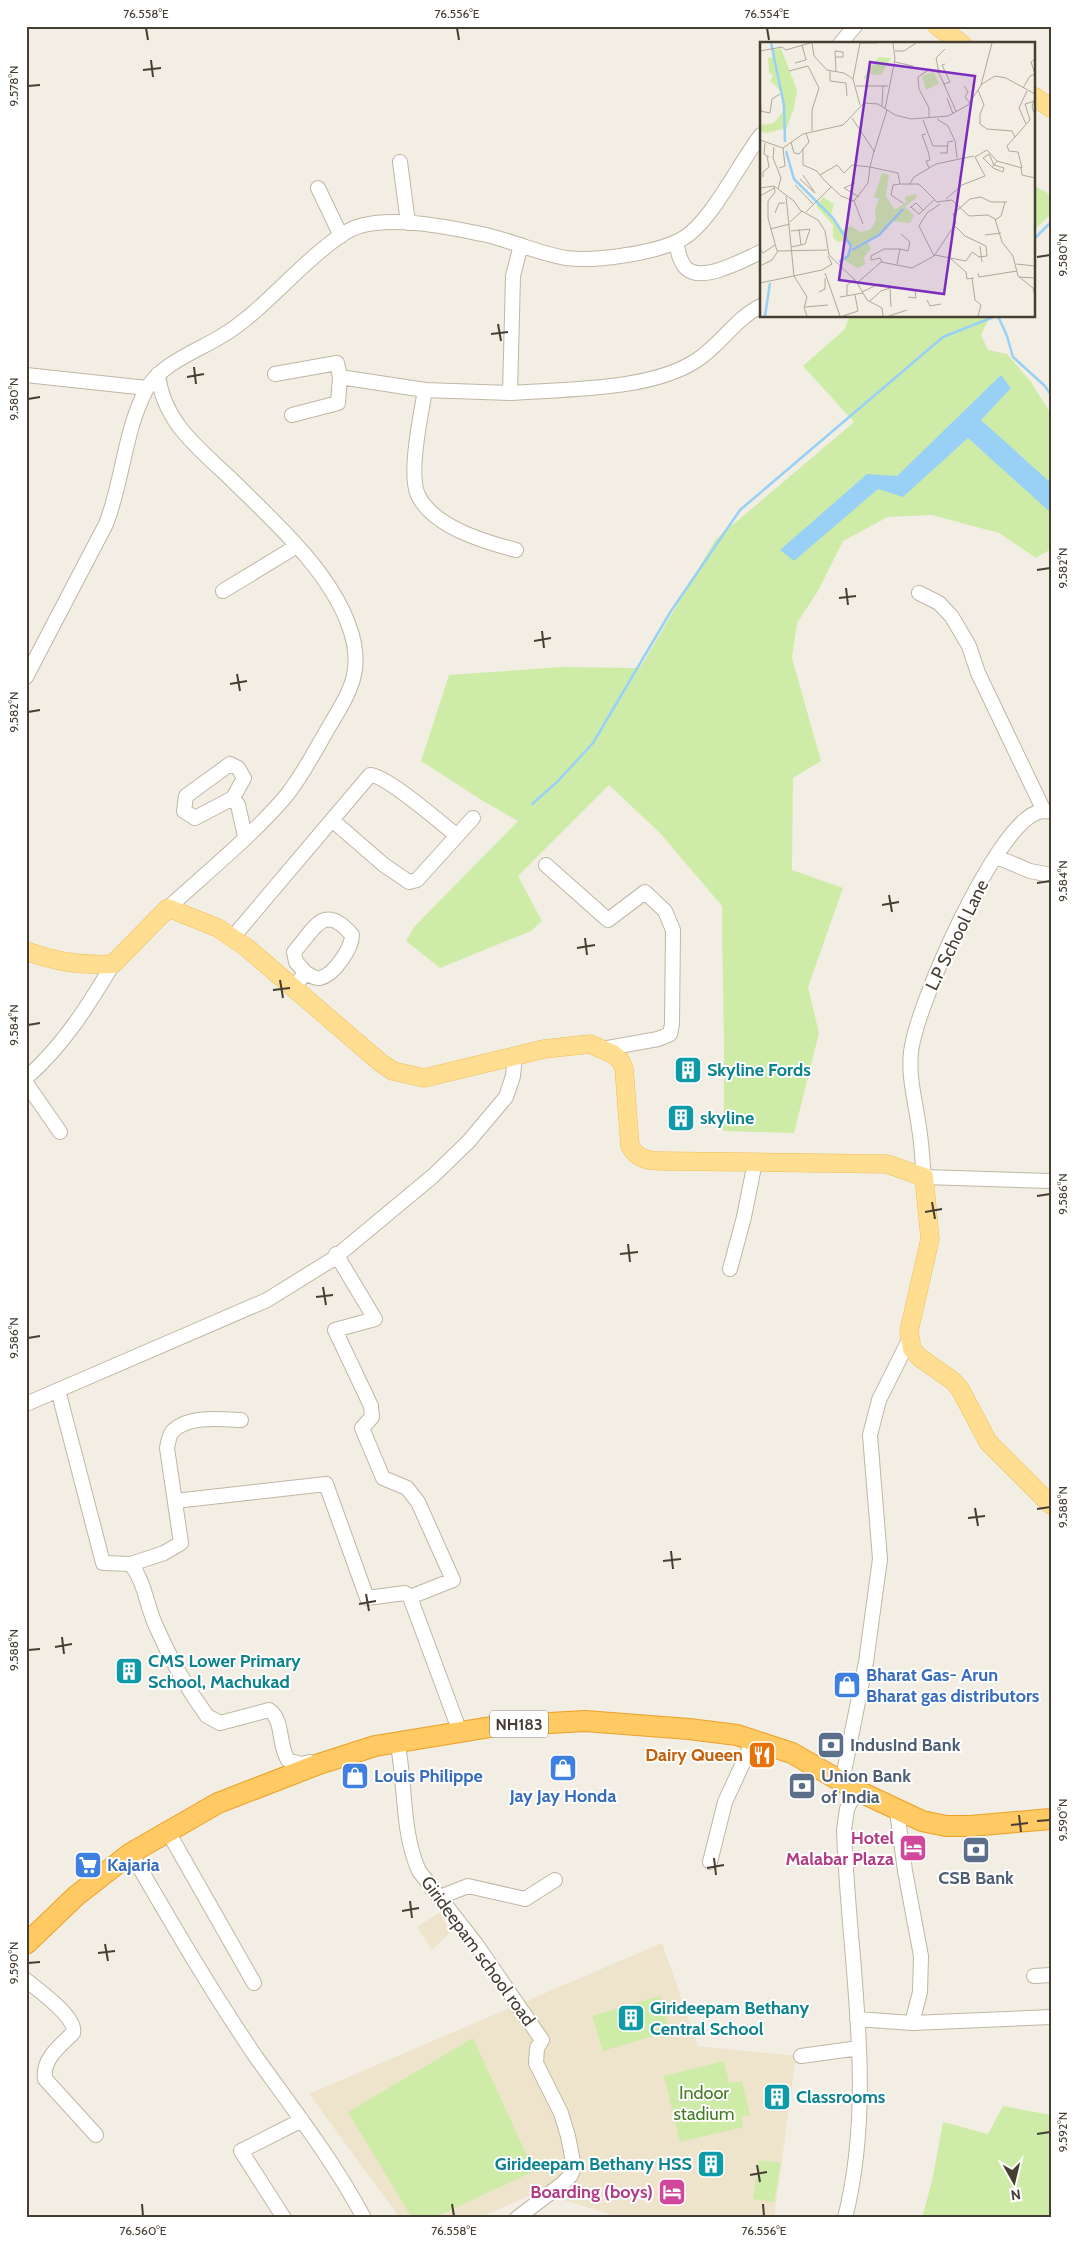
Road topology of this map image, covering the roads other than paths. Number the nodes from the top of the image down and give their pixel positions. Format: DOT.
graph roads {
  1 [pos="855,26"];
  2 [pos="937,26"];
  3 [pos="842,42"];
  4 [pos="959,42"];
  5 [pos="1034,97"];
  6 [pos="1051,108"];
  7 [pos="760,136"];
  8 [pos="400,162"];
  9 [pos="318,188"];
  10 [pos="408,224"];
  11 [pos="341,236"];
  12 [pos="676,242"];
  13 [pos="520,245"];
  14 [pos="760,252"];
  15 [pos="760,307"];
  16 [pos="158,374"];
  17 [pos="276,374"];
  18 [pos="26,375"];
  19 [pos="340,378"];
  20 [pos="147,388"];
  21 [pos="425,390"];
  22 [pos="510,393"];
  23 [pos="292,415"];
  24 [pos="297,546"];
  25 [pos="516,550"];
  26 [pos="224,591"];
  27 [pos="919,593"];
  28 [pos="26,677"];
  29 [pos="234,798"];
  30 [pos="1047,812"];
  31 [pos="474,818"];
  32 [pos="332,820"];
  33 [pos="456,835"];
  34 [pos="246,836"];
  35 [pos="997,857"];
  36 [pos="546,865"];
  37 [pos="1051,875"];
  38 [pos="168,908"];
  39 [pos="232,937"];
  40 [pos="26,951"];
  41 [pos="113,964"];
  42 [pos="306,973"];
  43 [pos="294,986"];
  44 [pos="602,1049"];
  45 [pos="515,1056"];
  46 [pos="26,1078"];
  47 [pos="26,1083"];
  48 [pos="60,1132"];
  49 [pos="755,1162"];
  50 [pos="924,1177"];
  51 [pos="1051,1181"];
  52 [pos="336,1254"];
  53 [pos="730,1269"];
  54 [pos="909,1340"];
  55 [pos="58,1390"];
  56 [pos="26,1404"];
  57 [pos="241,1420"];
  58 [pos="175,1501"];
  59 [pos="1051,1505"];
  60 [pos="131,1564"];
  61 [pos="410,1597"];
  62 [pos="460,1732"];
  63 [pos="397,1740"];
  64 [pos="754,1740"];
  65 [pos="341,1756"];
  66 [pos="849,1786"];
  67 [pos="897,1811"];
  68 [pos="1051,1819"];
  69 [pos="167,1830"];
  70 [pos="131,1853"];
  71 [pos="710,1862"];
  72 [pos="555,1880"];
  73 [pos="440,1897"];
  74 [pos="26,1944"];
  75 [pos="1051,1975"];
  76 [pos="1034,1976"];
  77 [pos="26,1980"];
  78 [pos="254,1983"];
  79 [pos="1051,2017"];
  80 [pos="857,2019"];
  81 [pos="912,2023"];
  82 [pos="859,2048"];
  83 [pos="801,2056"];
  84 [pos="302,2120"];
  85 [pos="96,2135"];
  86 [pos="284,2218"];
  87 [pos="364,2218"];
  88 [pos="517,2218"];
  89 [pos="845,2218"];
  1 -- 3 [label="street"];
  2 -- 4 [label="main road"];
  5 -- 6 [label="main road"];
  7 -- 12 [label="street"];
  8 -- 10 [label="street"];
  9 -- 11 [label="street"];
  10 -- 11 [label="street"];
  10 -- 13 [label="street"];
  11 -- 16 [label="street"];
  12 -- 13 [label="street"];
  12 -- 14 [label="street"];
  13 -- 22 [label="street"];
  15 -- 22 [label="street"];
  16 -- 20 [label="street"];
  16 -- 24 [label="street"];
  17 -- 19 [label="street"];
  18 -- 20 [label="street"];
  19 -- 21 [label="street"];
  19 -- 23 [label="street"];
  20 -- 28 [label="street"];
  21 -- 22 [label="street"];
  21 -- 25 [label="street"];
  24 -- 26 [label="street"];
  24 -- 34 [label="street"];
  27 -- 30 [label="street"];
  29 -- 34 [label="street"];
  30 -- 35 [label="street, L.P School Lane"];
  31 -- 33 [label="street"];
  32 -- 33 [label="street"];
  32 -- 33 [label="street"];
  32 -- 39 [label="street"];
  34 -- 38 [label="street"];
  35 -- 37 [label="street"];
  35 -- 50 [label="street, L.P School Lane"];
  36 -- 44 [label="street"];
  38 -- 39 [label="main road"];
  38 -- 41 [label="main road"];
  39 -- 43 [label="main road"];
  40 -- 41 [label="main road"];
  41 -- 46 [label="street"];
  42 -- 42 [label="street"];
  42 -- 43 [label="street"];
  43 -- 45 [label="main road"];
  44 -- 45 [label="main road"];
  44 -- 49 [label="main road"];
  45 -- 52 [label="street"];
  47 -- 48 [label="street"];
  49 -- 50 [label="main road"];
  49 -- 53 [label="street"];
  50 -- 51 [label="street"];
  50 -- 54 [label="main road"];
  52 -- 55 [label="street"];
  52 -- 61 [label="street"];
  54 -- 59 [label="main road"];
  54 -- 66 [label="street"];
  55 -- 56 [label="street"];
  55 -- 60 [label="street"];
  57 -- 58 [label="street"];
  58 -- 60 [label="street"];
  58 -- 61 [label="street"];
  60 -- 65 [label="street"];
  61 -- 62 [label="street"];
  62 -- 63 [label="highway, NH183"];
  62 -- 64 [label="highway, NH183"];
  63 -- 65 [label="highway, NH183"];
  63 -- 73 [label="street, Girideepam school road"];
  64 -- 66 [label="highway, NH183"];
  64 -- 71 [label="street"];
  65 -- 69 [label="highway, NH183"];
  66 -- 67 [label="highway, NH183"];
  66 -- 80 [label="street"];
  67 -- 68 [label="highway, NH183"];
  67 -- 81 [label="street"];
  69 -- 70 [label="highway, NH183"];
  69 -- 78 [label="street"];
  70 -- 74 [label="highway, NH183"];
  70 -- 84 [label="street"];
  72 -- 73 [label="street"];
  73 -- 88 [label="street, Girideepam school road"];
  75 -- 76 [label="street"];
  77 -- 85 [label="street"];
  79 -- 81 [label="street"];
  80 -- 81 [label="street"];
  80 -- 82 [label="street"];
  82 -- 83 [label="street"];
  82 -- 89 [label="street"];
  84 -- 86 [label="street"];
  84 -- 87 [label="street"];
}
